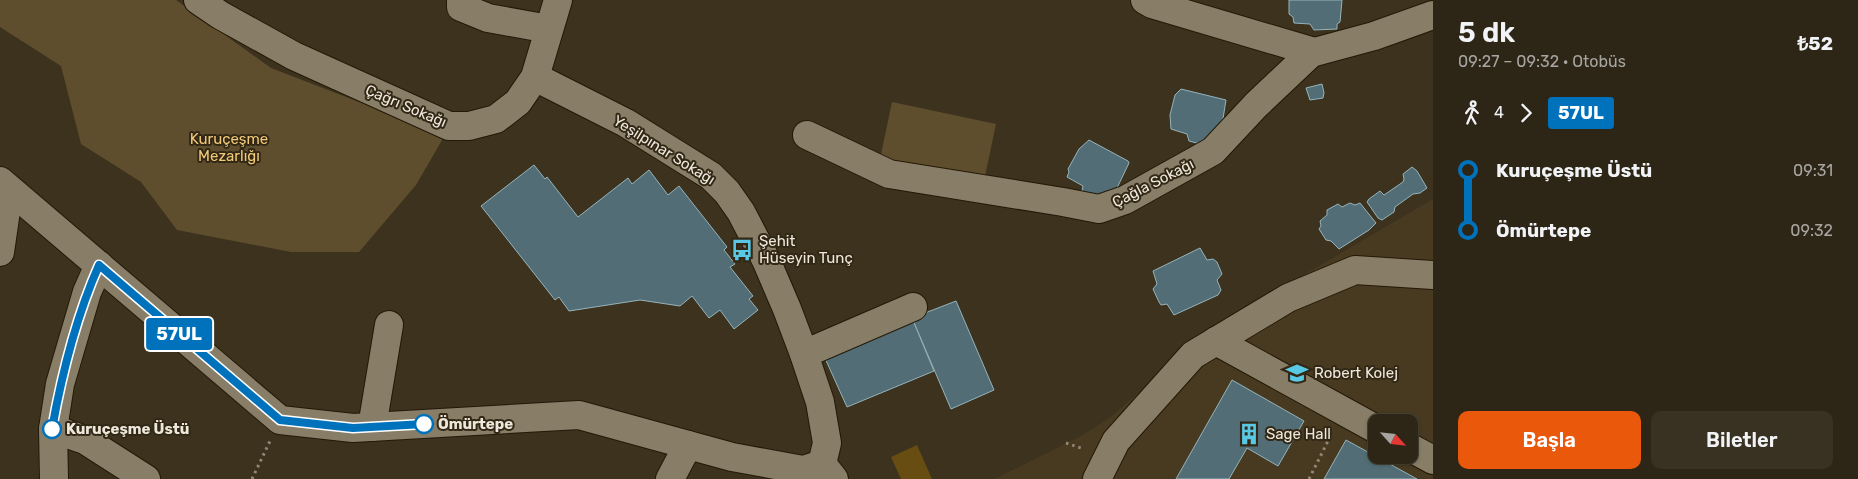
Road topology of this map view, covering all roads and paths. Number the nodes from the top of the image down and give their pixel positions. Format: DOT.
graph roads {
  1 [pos="198,0"];
  2 [pos="461,0"];
  3 [pos="558,0"];
  4 [pos="1145,0"];
  5 [pos="1433,15"];
  6 [pos="549,29"];
  7 [pos="1314,52"];
  8 [pos="535,77"];
  9 [pos="807,135"];
  10 [pos="5,185"];
  11 [pos="0,252"];
  12 [pos="99,265"];
  13 [pos="1433,275"];
  14 [pos="913,307"];
  15 [pos="389,325"];
  16 [pos="1216,342"];
  17 [pos="804,354"];
  18 [pos="1343,411"];
  19 [pos="280,420"];
  20 [pos="1368,425"];
  21 [pos="372,426"];
  22 [pos="52,429"];
  23 [pos="688,445"];
  24 [pos="1418,452"];
  25 [pos="1433,460"];
  26 [pos="828,471"];
  27 [pos="54,479"];
  28 [pos="146,479"];
  29 [pos="252,479"];
  30 [pos="670,479"];
  31 [pos="1097,479"];
  32 [pos="1309,479"];
  1 -- 8 [label="street, Çağrı Sokağı"];
  2 -- 6 [label="street"];
  3 -- 6 [label="street, Çağrı Sokağı"];
  4 -- 7 [label="street"];
  5 -- 7 [label="street, Çağla Sokağı"];
  6 -- 8 [label="street, Çağrı Sokağı"];
  7 -- 9 [label="street, Çağla Sokağı"];
  8 -- 17 [label="street, Yeşilpınar Sokağı"];
  10 -- 11 [label="street"];
  10 -- 12 [label="street"];
  12 -- 19 [label="street"];
  12 -- 22 [label="street"];
  13 -- 16 [label="street"];
  14 -- 17 [label="street"];
  15 -- 21 [label="street"];
  16 -- 18 [label="street"];
  16 -- 31 [label="street"];
  17 -- 26 [label="street, Yeşilpınar Sokağı"];
  18 -- 20 [label="street"];
  18 -- 32 [label="path"];
  19 -- 21 [label="street"];
  19 -- 29 [label="path"];
  21 -- 23 [label="street"];
  22 -- 27 [label="street"];
  22 -- 28 [label="street"];
  23 -- 26 [label="street"];
  23 -- 30 [label="street"];
  24 -- 25 [label="street"];
}
